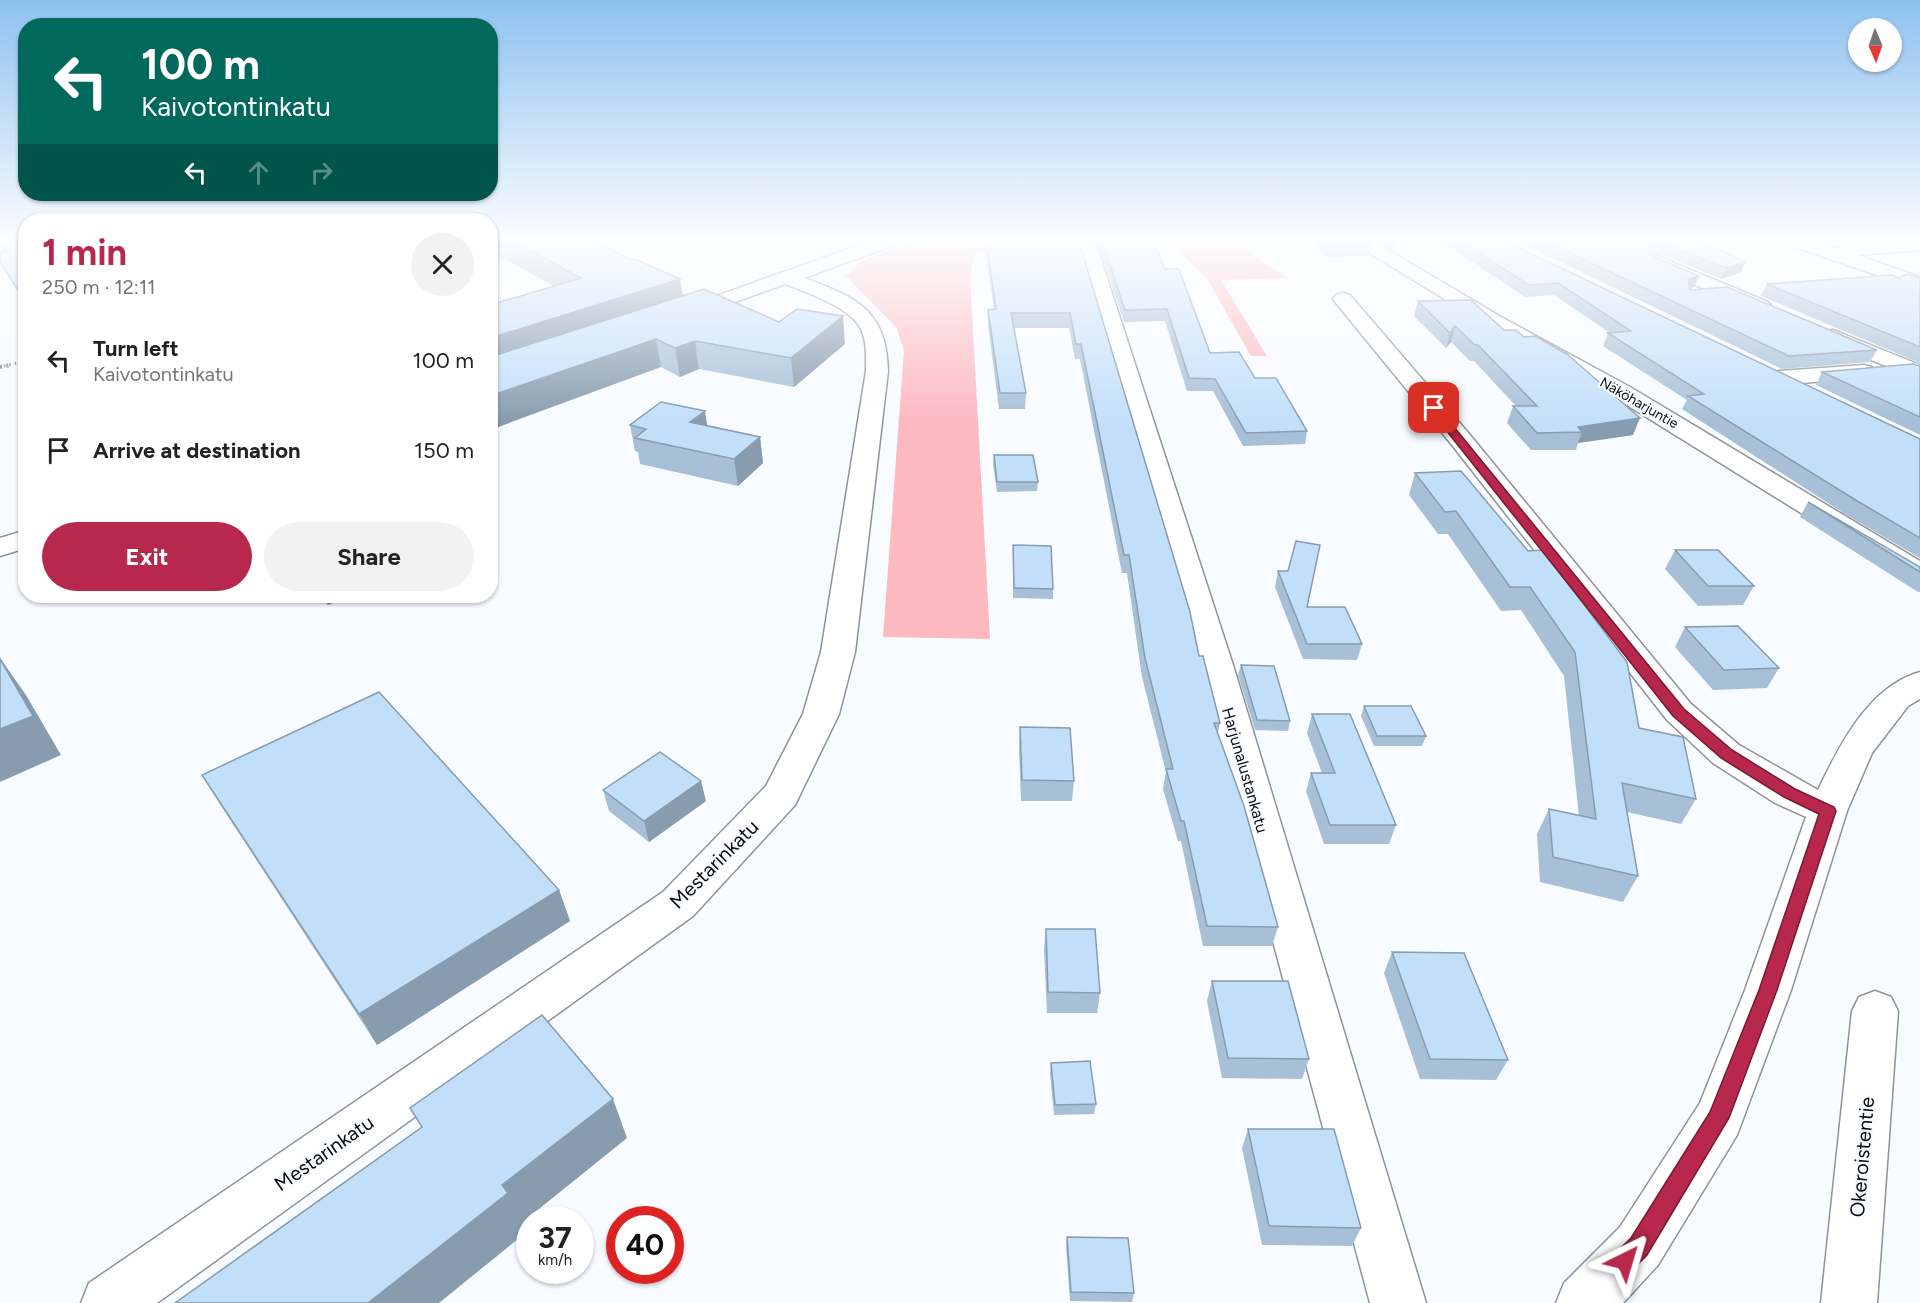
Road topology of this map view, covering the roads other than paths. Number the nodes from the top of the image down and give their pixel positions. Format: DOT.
graph roads {
  1 [pos="730,299"];
  2 [pos="835,299"];
  3 [pos="1104,299"];
  4 [pos="1343,299"];
  5 [pos="1457,299"];
  6 [pos="1745,299"];
  7 [pos="1776,312"];
  8 [pos="670,319"];
  9 [pos="1809,326"];
  10 [pos="1758,368"];
  11 [pos="1914,371"];
  12 [pos="1779,378"];
  13 [pos="1819,398"];
  14 [pos="18,542"];
  15 [pos="0,548"];
  16 [pos="1920,574"];
  17 [pos="1920,683"];
  18 [pos="1828,811"];
  19 [pos="1875,1011"];
  20 [pos="110,1303"];
  21 [pos="1398,1303"];
  22 [pos="1584,1303"];
  23 [pos="1849,1303"];
  1 -- 8 [label="street"];
  2 -- 20 [label="street, Mestarinkatu"];
  3 -- 21 [label="street, Harjunalustankatu"];
  4 -- 18 [label="street"];
  5 -- 16 [label="street, Näköharjuntie"];
  6 -- 7 [label="street"];
  9 -- 11 [label="street"];
  10 -- 12 [label="street"];
  11 -- 12 [label="street"];
  12 -- 13 [label="street"];
  14 -- 15 [label="street"];
  17 -- 18 [label="street"];
  18 -- 22 [label="street"];
  19 -- 23 [label="street, Okeroistentie"];
}
